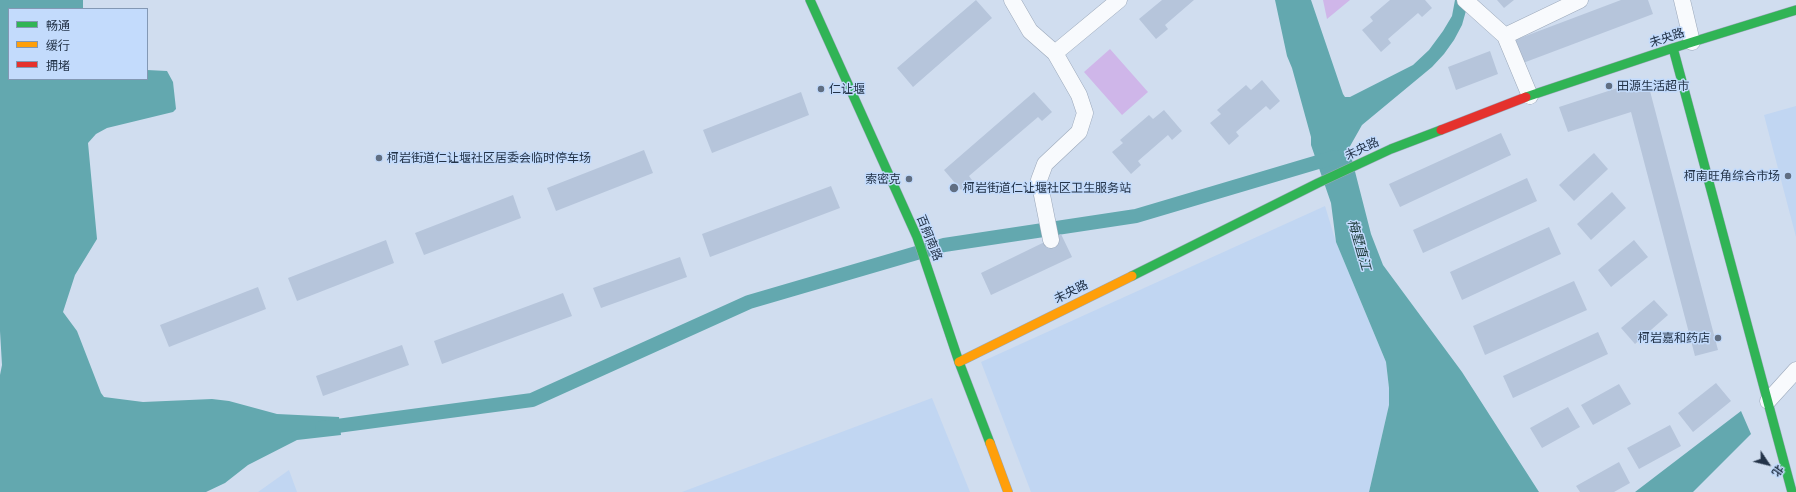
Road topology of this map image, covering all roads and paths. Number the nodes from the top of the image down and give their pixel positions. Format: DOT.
graph roads {
  1 [pos="810,0"];
  2 [pos="1012,0"];
  3 [pos="1119,0"];
  4 [pos="1580,0"];
  5 [pos="1682,0"];
  6 [pos="1468,2"];
  7 [pos="1796,10"];
  8 [pos="1506,36"];
  9 [pos="1692,42"];
  10 [pos="1673,48"];
  11 [pos="1055,53"];
  12 [pos="1530,96"];
  13 [pos="1051,240"];
  14 [pos="959,362"];
  15 [pos="1796,370"];
  16 [pos="1768,401"];
  17 [pos="1008,492"];
  18 [pos="1792,492"];
  1 -- 14 [label="street, 百舸南路"];
  2 -- 11 [label="street"];
  3 -- 11 [label="street"];
  4 -- 8 [label="street"];
  5 -- 9 [label="street"];
  6 -- 8 [label="street"];
  7 -- 9 [label="street, 未央路"];
  8 -- 12 [label="street"];
  9 -- 10 [label="street, 未央路"];
  10 -- 12 [label="street, 未央路"];
  10 -- 16 [label="street"];
  11 -- 13 [label="street"];
  12 -- 14 [label="street, 未央路"];
  14 -- 17 [label="street, 百舸南路"];
  15 -- 16 [label="street"];
  16 -- 18 [label="street"];
}
